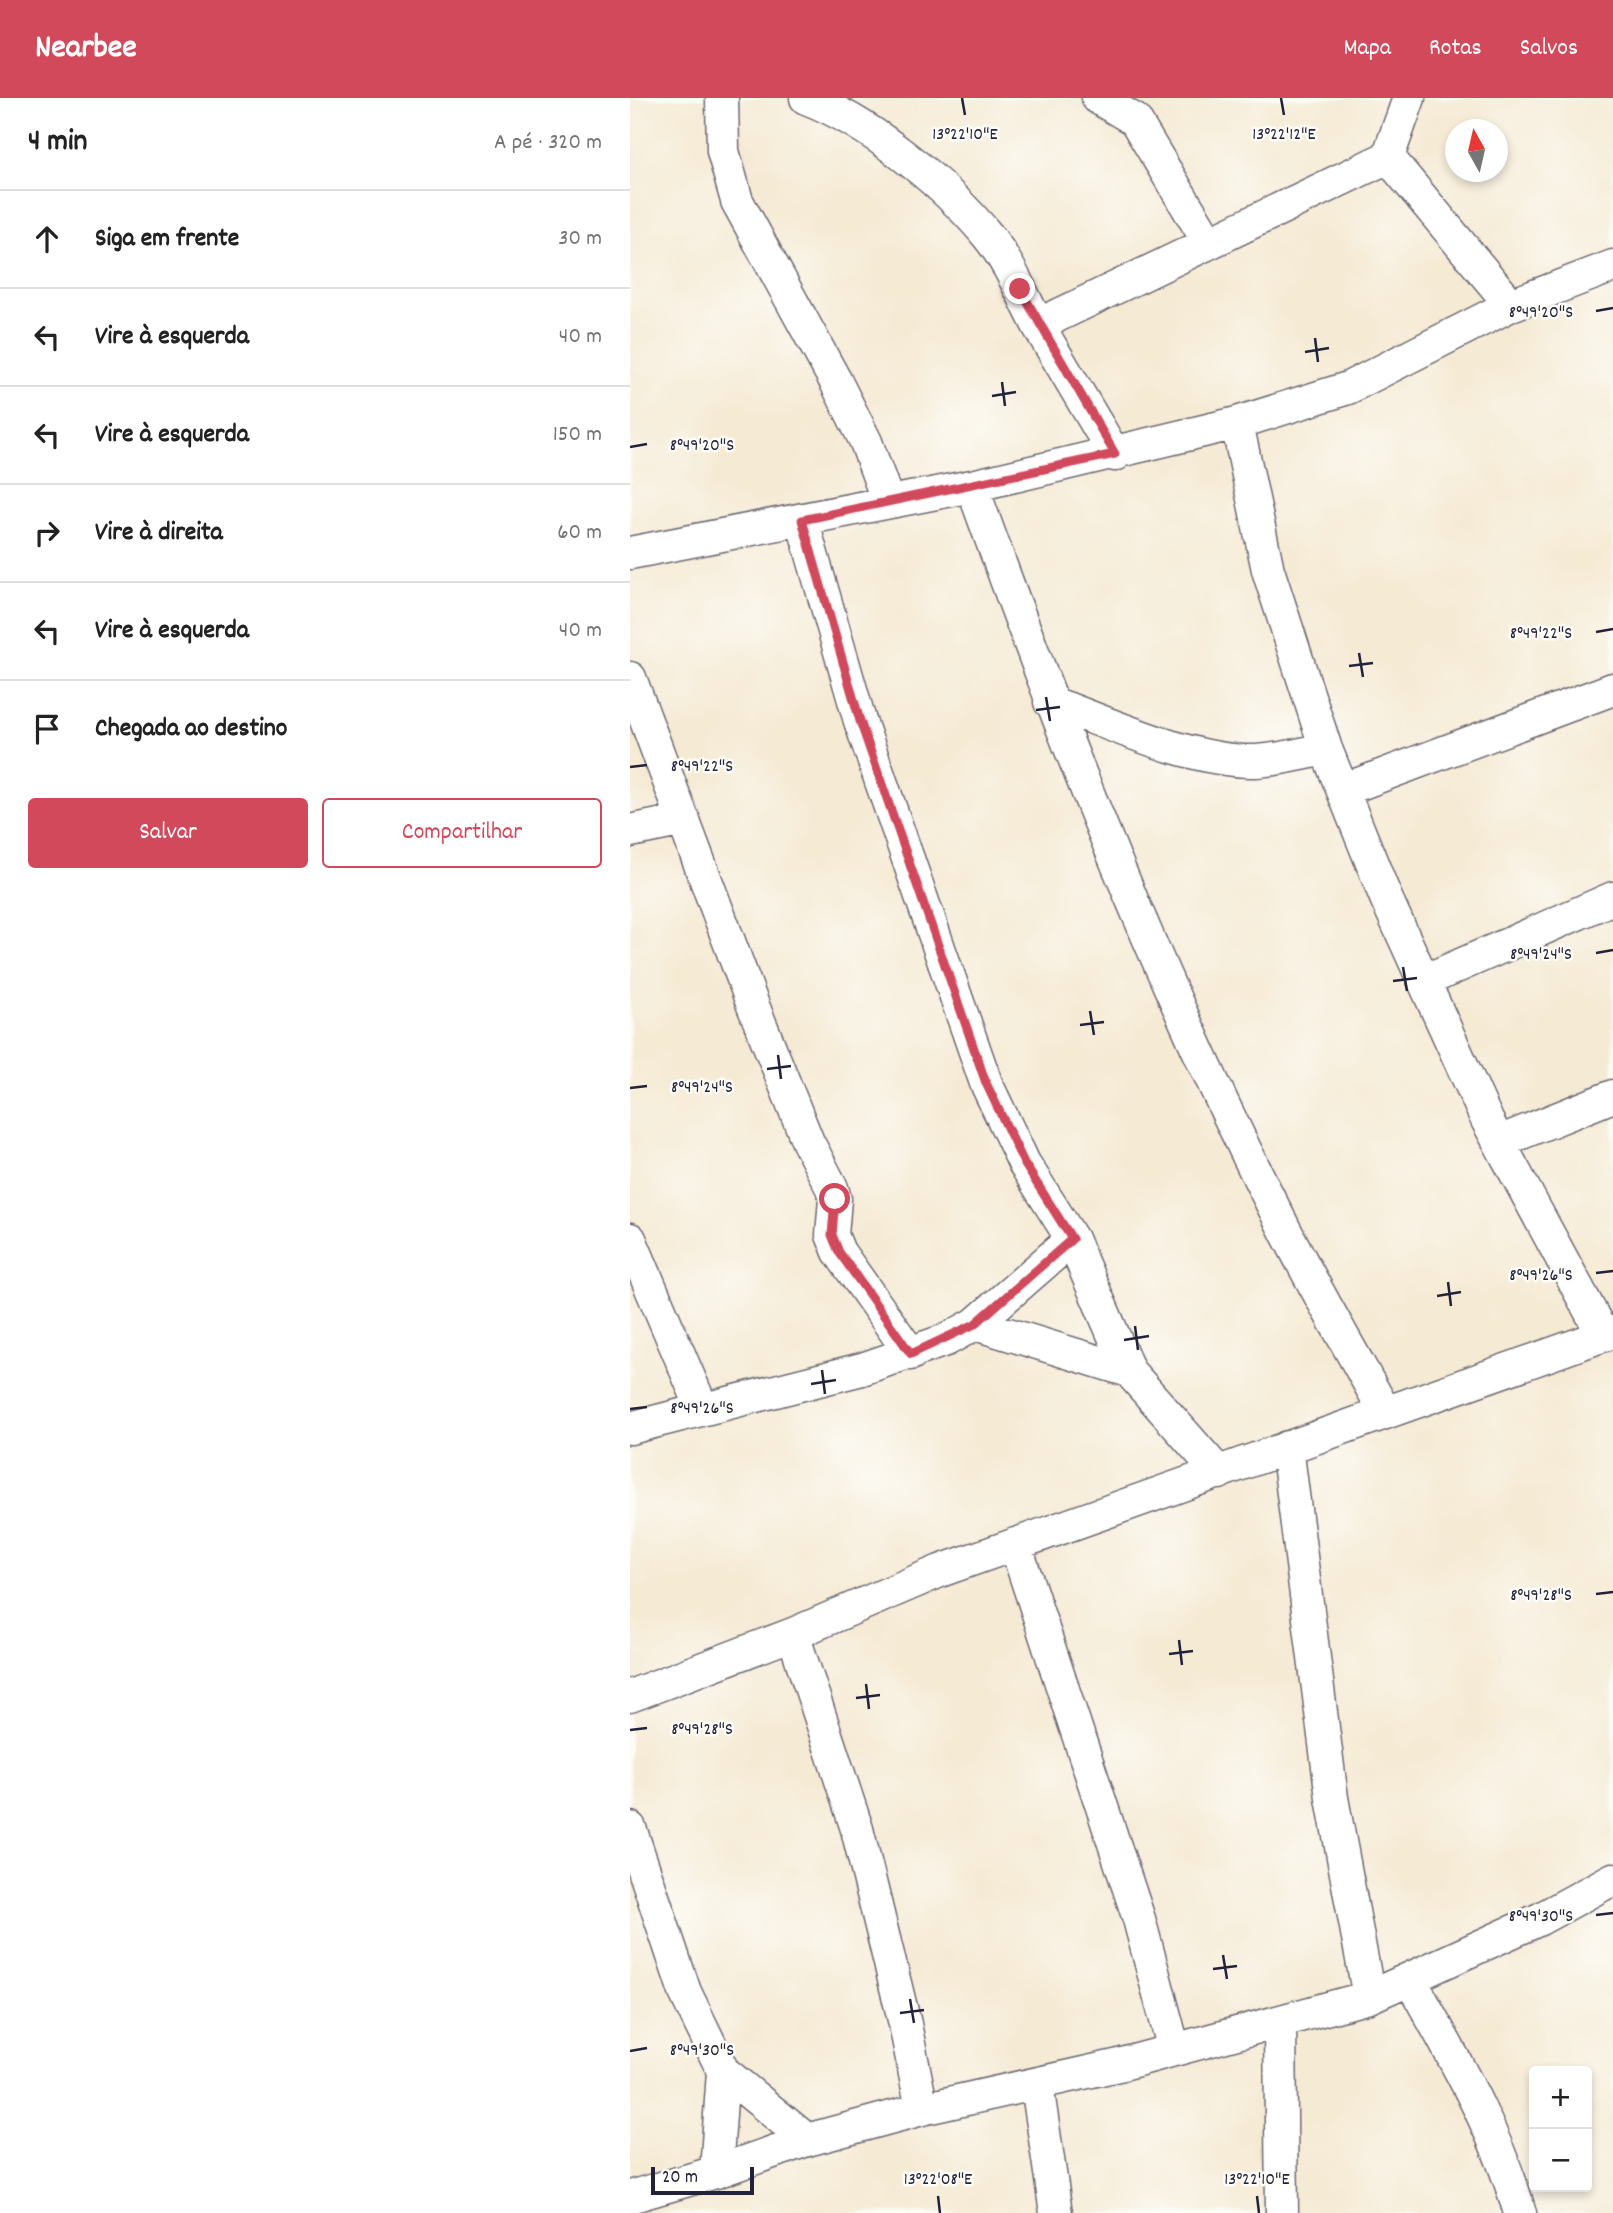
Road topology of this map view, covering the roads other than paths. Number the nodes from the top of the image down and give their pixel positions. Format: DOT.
graph roads {
  1 [pos="722,98"];
  2 [pos="806,98"];
  3 [pos="1098,98"];
  4 [pos="1409,98"];
  5 [pos="1388,157"];
  6 [pos="1209,243"];
  7 [pos="1613,266"];
  8 [pos="1511,305"];
  9 [pos="1038,325"];
  10 [pos="1237,424"];
  11 [pos="1115,454"];
  12 [pos="972,486"];
  13 [pos="888,502"];
  14 [pos="802,520"];
  15 [pos="630,553"];
  16 [pos="630,678"];
  17 [pos="1613,689"];
  18 [pos="1050,702"];
  19 [pos="1326,750"];
  20 [pos="1343,790"];
  21 [pos="684,820"];
  22 [pos="630,831"];
  23 [pos="1613,898"];
  24 [pos="1424,981"];
  25 [pos="1613,1096"];
  26 [pos="1499,1142"];
  27 [pos="630,1239"];
  28 [pos="1072,1239"];
  29 [pos="975,1324"];
  30 [pos="1608,1334"];
  31 [pos="911,1354"];
  32 [pos="1129,1371"];
  33 [pos="702,1408"];
  34 [pos="1385,1412"];
  35 [pos="630,1428"];
  36 [pos="1287,1447"];
  37 [pos="1219,1473"];
  38 [pos="1015,1544"];
  39 [pos="793,1633"];
  40 [pos="630,1696"];
  41 [pos="630,1828"];
  42 [pos="1613,1879"];
  43 [pos="1410,1979"];
  44 [pos="1370,1997"];
  45 [pos="1280,2024"];
  46 [pos="1174,2050"];
  47 [pos="723,2071"];
  48 [pos="1037,2085"];
  49 [pos="922,2109"];
  50 [pos="807,2140"];
  51 [pos="716,2172"];
  52 [pos="630,2197"];
  53 [pos="1056,2213"];
  54 [pos="1282,2213"];
  55 [pos="1520,2213"];
  1 -- 13 [label="street"];
  2 -- 9 [label="street"];
  3 -- 6 [label="street"];
  4 -- 5 [label="street"];
  5 -- 6 [label="street"];
  5 -- 8 [label="street"];
  6 -- 9 [label="street"];
  7 -- 8 [label="street"];
  8 -- 10 [label="street"];
  9 -- 11 [label="street"];
  10 -- 11 [label="street"];
  10 -- 19 [label="street"];
  11 -- 12 [label="street"];
  12 -- 13 [label="street"];
  12 -- 18 [label="street"];
  13 -- 14 [label="street"];
  14 -- 15 [label="street"];
  14 -- 28 [label="street"];
  16 -- 21 [label="street"];
  17 -- 20 [label="street"];
  18 -- 19 [label="street"];
  18 -- 34 [label="street"];
  19 -- 20 [label="street"];
  20 -- 24 [label="street"];
  21 -- 22 [label="street"];
  21 -- 31 [label="street"];
  23 -- 24 [label="street"];
  24 -- 26 [label="street"];
  25 -- 26 [label="street"];
  26 -- 30 [label="street"];
  27 -- 33 [label="street"];
  28 -- 29 [label="street"];
  28 -- 32 [label="street"];
  29 -- 31 [label="street"];
  29 -- 32 [label="street"];
  30 -- 34 [label="street"];
  31 -- 33 [label="street"];
  32 -- 37 [label="street"];
  33 -- 35 [label="street"];
  34 -- 36 [label="street"];
  36 -- 37 [label="street"];
  36 -- 44 [label="street"];
  37 -- 38 [label="street"];
  38 -- 39 [label="street"];
  38 -- 46 [label="street"];
  39 -- 40 [label="street"];
  39 -- 49 [label="street"];
  41 -- 47 [label="street"];
  42 -- 43 [label="street"];
  43 -- 44 [label="street"];
  43 -- 55 [label="street"];
  44 -- 45 [label="street"];
  45 -- 46 [label="street"];
  45 -- 54 [label="street"];
  46 -- 48 [label="street"];
  47 -- 50 [label="street"];
  47 -- 51 [label="street"];
  48 -- 49 [label="street"];
  48 -- 53 [label="street"];
  49 -- 50 [label="street"];
  50 -- 51 [label="street"];
  51 -- 52 [label="street"];
}
